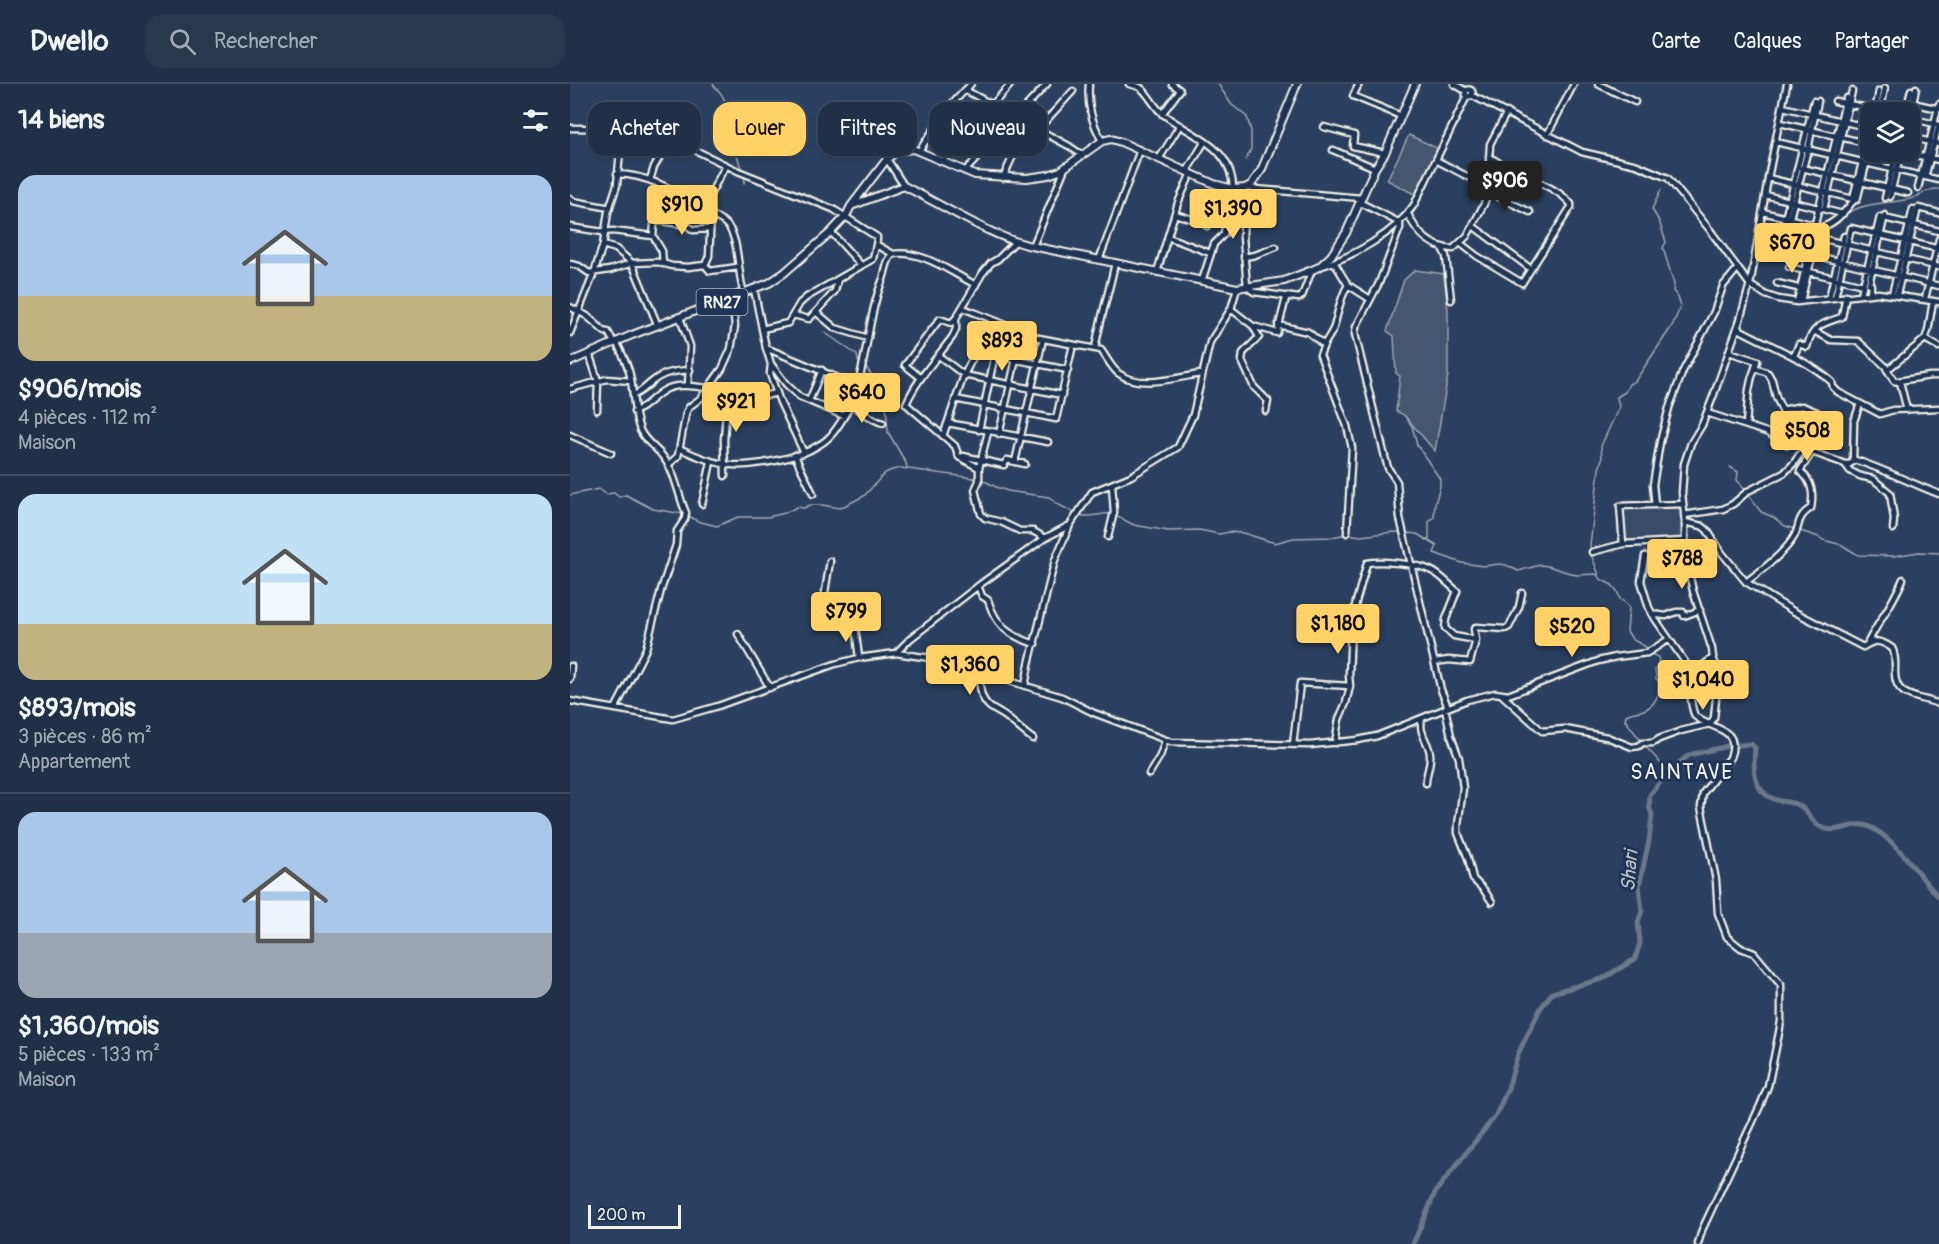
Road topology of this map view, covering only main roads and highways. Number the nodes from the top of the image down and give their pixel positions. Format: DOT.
graph roads {
  1 [pos="1296,84"];
  2 [pos="1415,84"];
  3 [pos="850,206"];
  4 [pos="571,360"];
  1 -- 3 [label="main road, RN27"];
  2 -- 3 [label="main road"];
  3 -- 4 [label="main road, RN27"];
}
